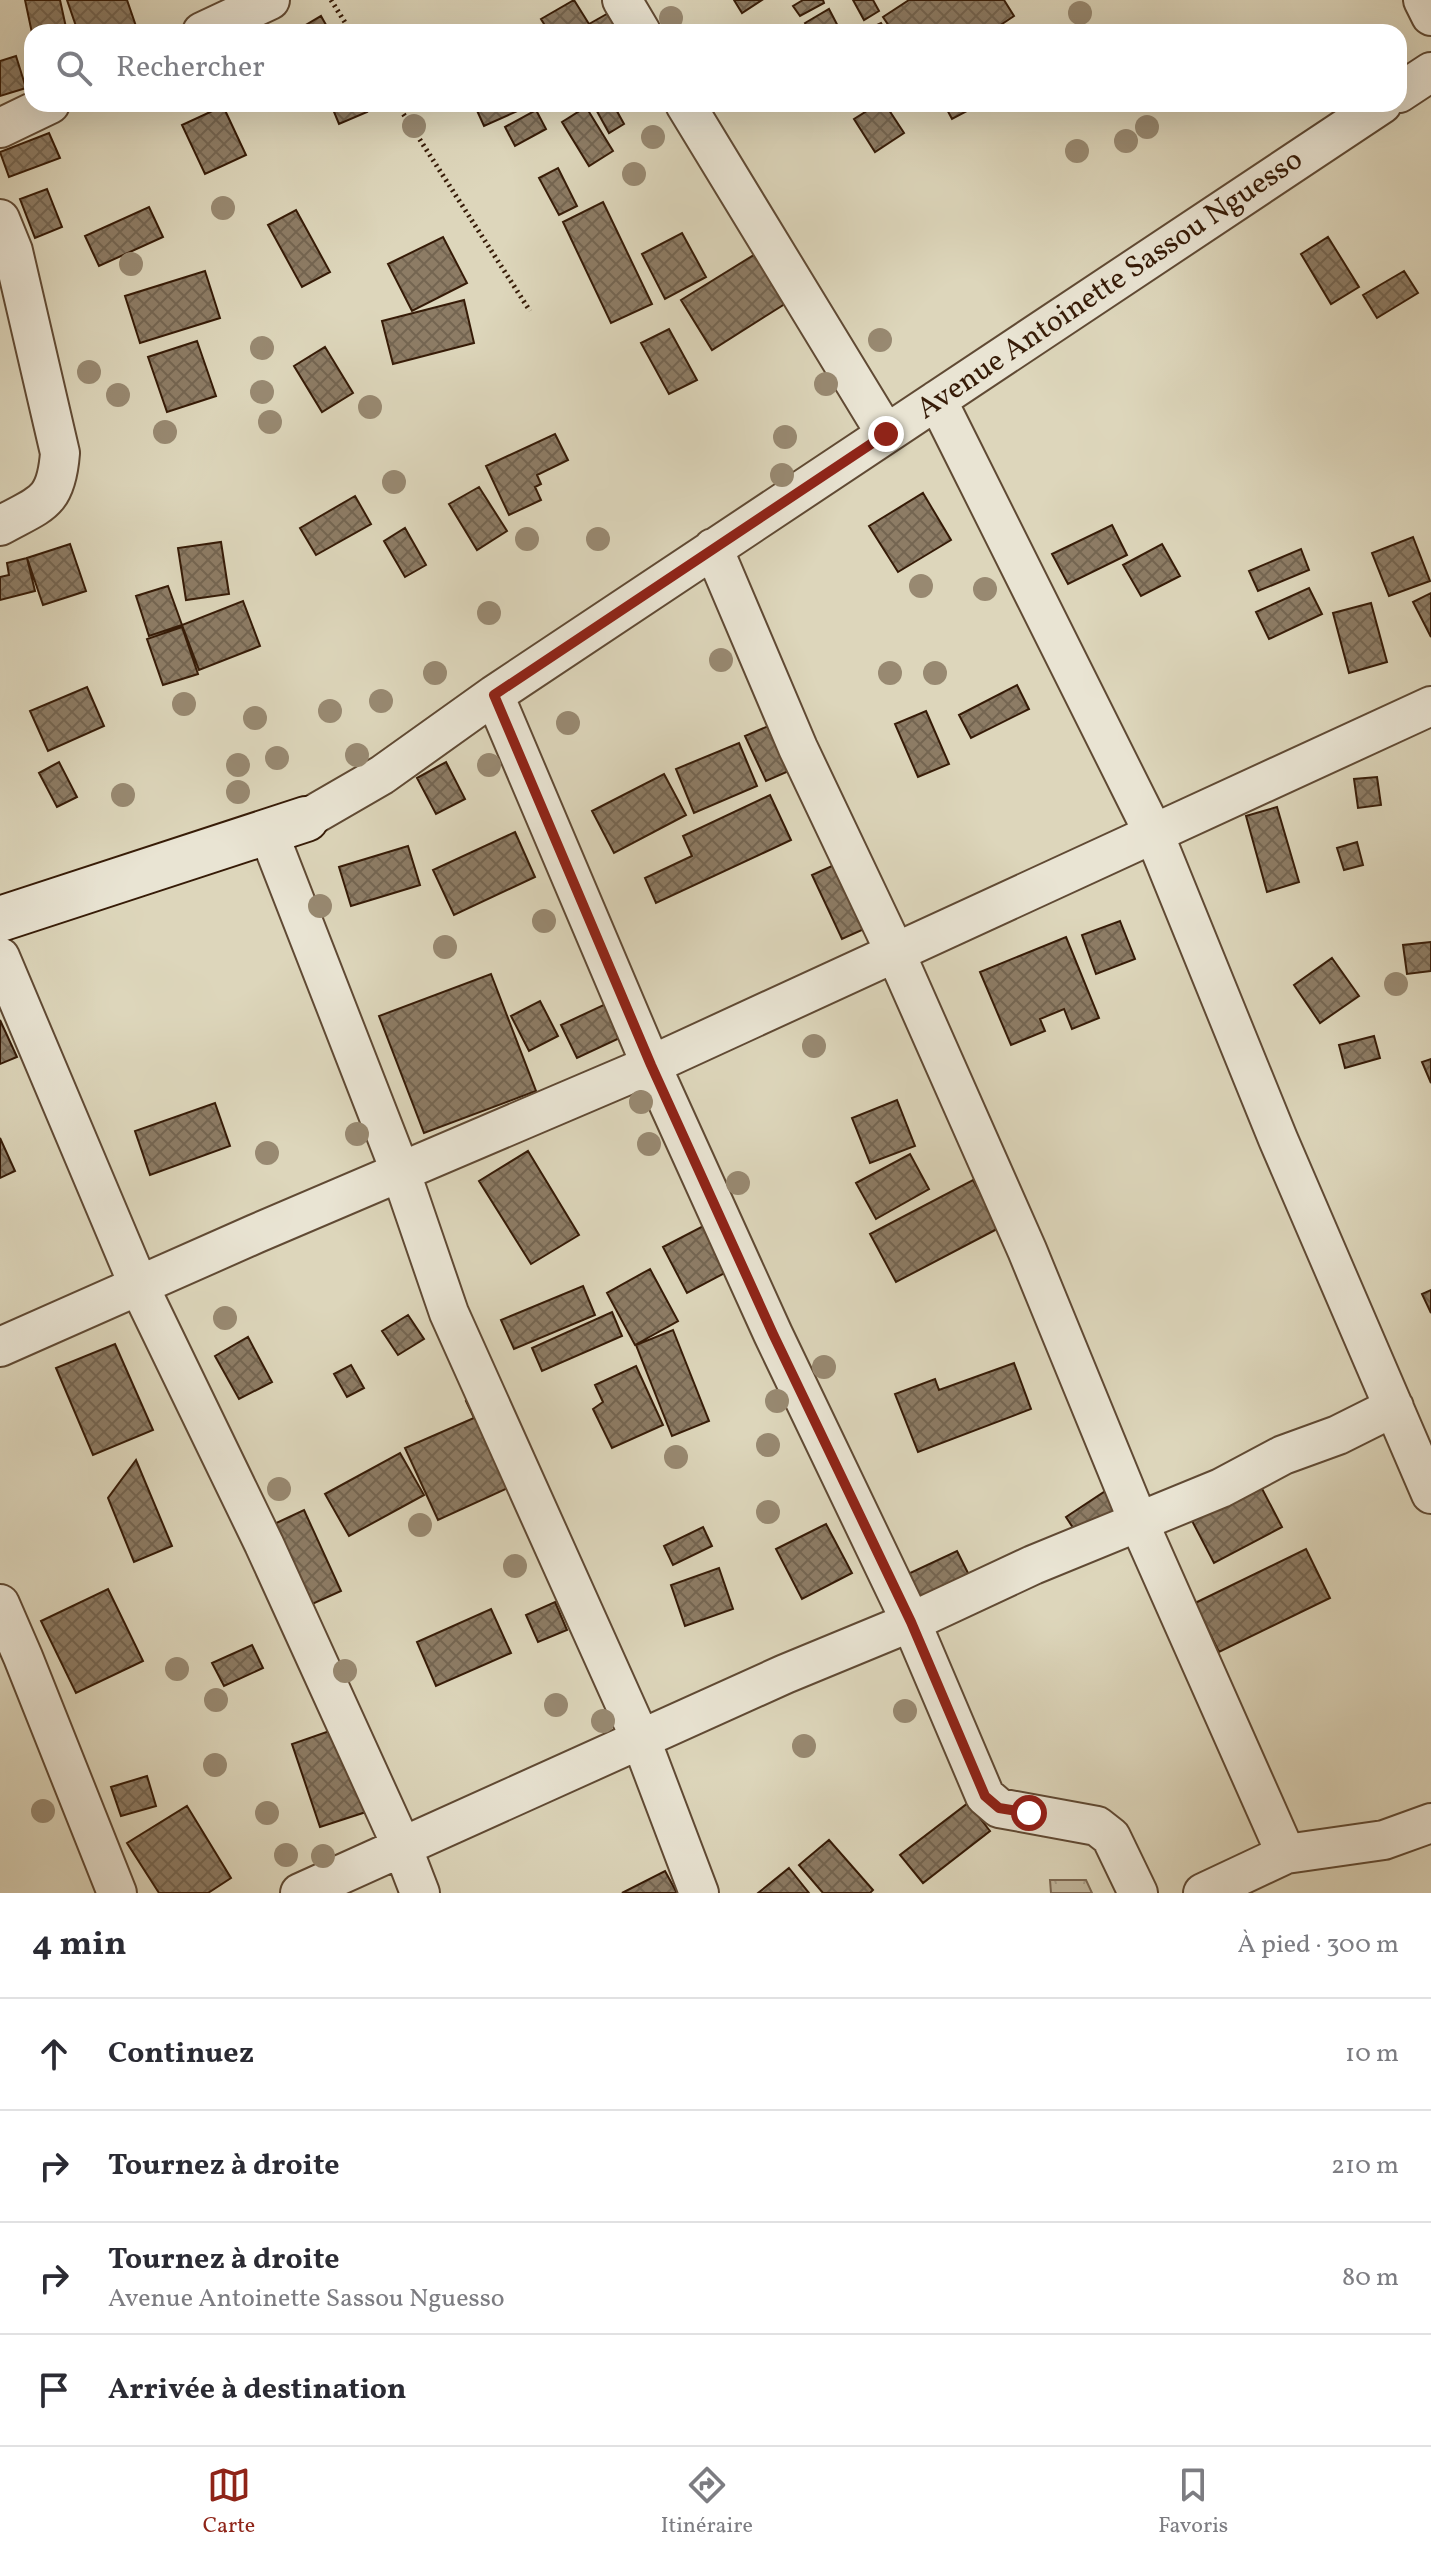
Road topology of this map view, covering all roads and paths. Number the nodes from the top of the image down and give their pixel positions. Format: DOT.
graph roads {
  1 [pos="270,0"];
  2 [pos="331,0"];
  3 [pos="622,0"];
  4 [pos="1423,0"];
  5 [pos="1431,16"];
  6 [pos="219,24"];
  7 [pos="346,24"];
  8 [pos="636,24"];
  9 [pos="1431,72"];
  10 [pos="1407,88"];
  11 [pos="33,112"];
  12 [pos="402,112"];
  13 [pos="690,112"];
  14 [pos="1370,112"];
  15 [pos="0,128"];
  16 [pos="0,219"];
  17 [pos="530,311"];
  18 [pos="937,400"];
  19 [pos="886,434"];
  20 [pos="0,526"];
  21 [pos="713,548"];
  22 [pos="494,695"];
  23 [pos="1431,706"];
  24 [pos="287,826"];
  25 [pos="1154,834"];
  26 [pos="0,919"];
  27 [pos="895,952"];
  28 [pos="0,957"];
  29 [pos="651,1065"];
  30 [pos="401,1173"];
  31 [pos="139,1286"];
  32 [pos="0,1347"];
  33 [pos="1394,1407"];
  34 [pos="1431,1494"];
  35 [pos="1139,1523"];
  36 [pos="0,1604"];
  37 [pos="911,1622"];
  38 [pos="641,1740"];
  39 [pos="1431,1823"];
  40 [pos="403,1849"];
  41 [pos="1286,1854"];
  42 [pos="117,1893"];
  43 [pos="300,1893"];
  44 [pos="420,1893"];
  45 [pos="699,1893"];
  46 [pos="1138,1893"];
  47 [pos="1203,1893"];
  1 -- 6 [label="street"];
  2 -- 7 [label="path"];
  3 -- 8 [label="street"];
  4 -- 5 [label="street"];
  9 -- 10 [label="street"];
  11 -- 15 [label="street"];
  12 -- 17 [label="path"];
  13 -- 19 [label="street"];
  14 -- 18 [label="street, Avenue Antoinette Sassou Nguesso"];
  16 -- 20 [label="street"];
  18 -- 19 [label="street, Avenue Antoinette Sassou Nguesso"];
  18 -- 25 [label="street"];
  19 -- 21 [label="street, Avenue Antoinette Sassou Nguesso"];
  21 -- 22 [label="street, Avenue Antoinette Sassou Nguesso"];
  21 -- 27 [label="street"];
  22 -- 24 [label="street, Avenue Antoinette Sassou Nguesso"];
  22 -- 29 [label="street"];
  23 -- 25 [label="street"];
  24 -- 26 [label="street, Avenue Antoinette Sassou Nguesso"];
  24 -- 30 [label="street"];
  25 -- 27 [label="street"];
  25 -- 33 [label="street"];
  27 -- 29 [label="street"];
  27 -- 35 [label="street"];
  28 -- 31 [label="street"];
  29 -- 30 [label="street"];
  29 -- 37 [label="street"];
  30 -- 31 [label="street"];
  30 -- 38 [label="street"];
  31 -- 32 [label="street"];
  31 -- 40 [label="street"];
  33 -- 34 [label="street"];
  33 -- 35 [label="street"];
  35 -- 37 [label="street"];
  35 -- 41 [label="street"];
  36 -- 42 [label="street"];
  37 -- 38 [label="street"];
  37 -- 46 [label="street"];
  38 -- 40 [label="street"];
  38 -- 45 [label="street"];
  39 -- 41 [label="street"];
  40 -- 43 [label="street"];
  40 -- 44 [label="street"];
  41 -- 47 [label="street"];
}
